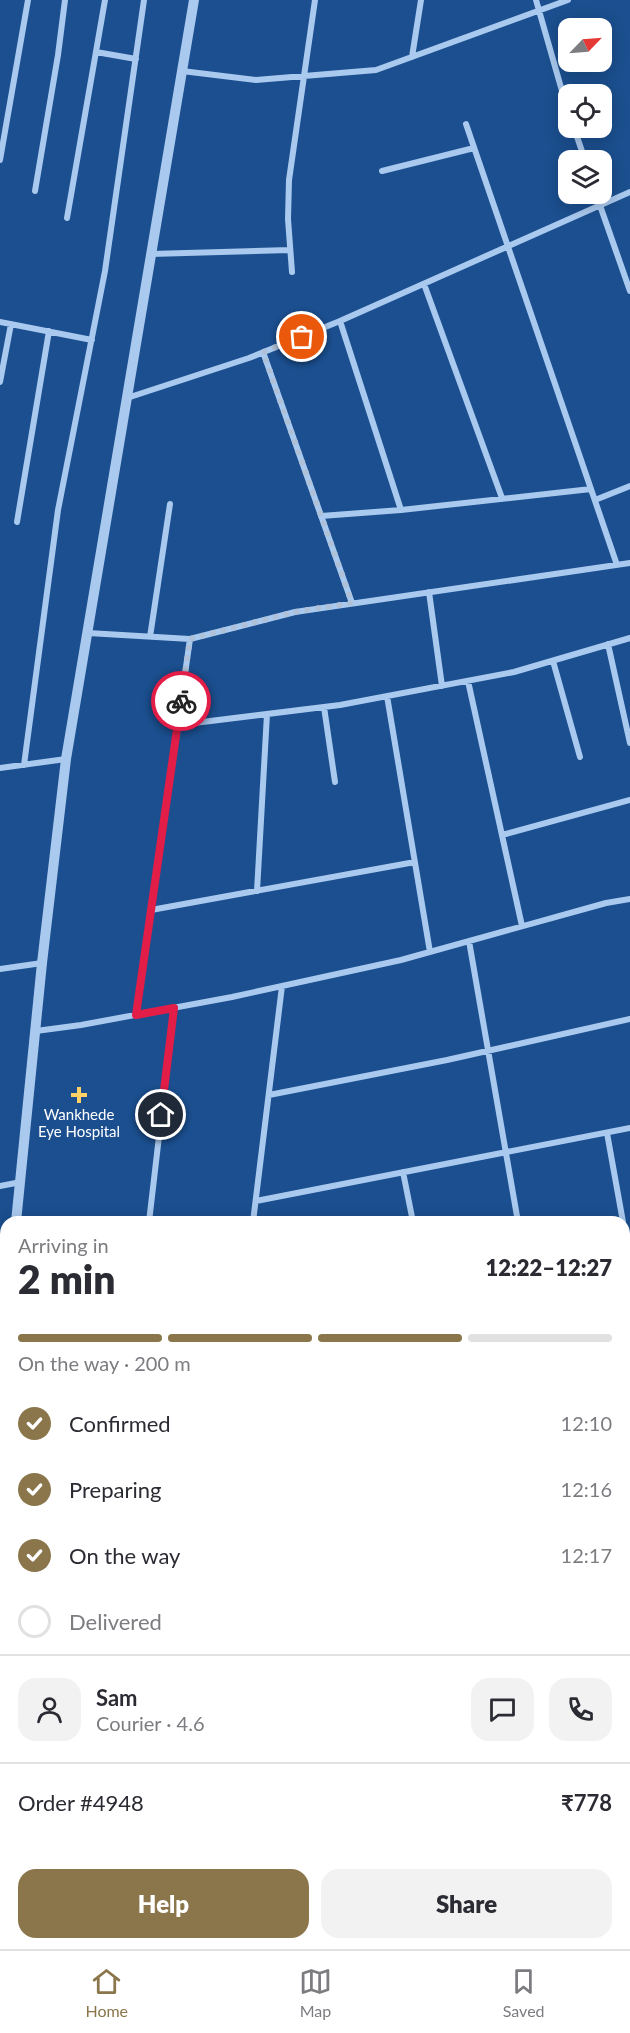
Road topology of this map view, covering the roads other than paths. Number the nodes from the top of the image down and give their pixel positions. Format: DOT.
graph roads {
  1 [pos="28,0"];
  2 [pos="65,0"];
  3 [pos="105,0"];
  4 [pos="144,0"];
  5 [pos="194,0"];
  6 [pos="315,0"];
  7 [pos="421,0"];
  8 [pos="536,0"];
  9 [pos="567,0"];
  10 [pos="538,10"];
  11 [pos="96,52"];
  12 [pos="412,57"];
  13 [pos="136,59"];
  14 [pos="182,71"];
  15 [pos="303,76"];
  16 [pos="560,84"];
  17 [pos="466,124"];
  18 [pos="474,148"];
  19 [pos="0,160"];
  20 [pos="382,171"];
  21 [pos="35,191"];
  22 [pos="630,192"];
  23 [pos="612,199"];
  24 [pos="600,204"];
  25 [pos="67,218"];
  26 [pos="507,247"];
  27 [pos="290,250"];
  28 [pos="152,254"];
  29 [pos="292,272"];
  30 [pos="424,284"];
  31 [pos="630,291"];
  32 [pos="340,321"];
  33 [pos="0,322"];
  34 [pos="11,324"];
  35 [pos="49,331"];
  36 [pos="92,340"];
  37 [pos="263,352"];
  38 [pos="0,382"];
  39 [pos="127,398"];
  40 [pos="630,486"];
  41 [pos="591,489"];
  42 [pos="502,498"];
  43 [pos="595,500"];
  44 [pos="170,504"];
  45 [pos="401,510"];
  46 [pos="321,516"];
  47 [pos="17,522"];
  48 [pos="630,563"];
  49 [pos="616,565"];
  50 [pos="429,592"];
  51 [pos="352,603"];
  52 [pos="88,633"];
  53 [pos="150,637"];
  54 [pos="630,638"];
  55 [pos="190,639"];
  56 [pos="608,644"];
  57 [pos="553,660"];
  58 [pos="468,681"];
  59 [pos="442,686"];
  60 [pos="387,696"];
  61 [pos="324,707"];
  62 [pos="267,714"];
  63 [pos="178,725"];
  64 [pos="630,743"];
  65 [pos="580,757"];
  66 [pos="66,759"];
  67 [pos="24,765"];
  68 [pos="0,768"];
  69 [pos="335,782"];
  70 [pos="630,800"];
  71 [pos="502,835"];
  72 [pos="415,862"];
  73 [pos="257,891"];
  74 [pos="630,899"];
  75 [pos="151,910"];
  76 [pos="522,927"];
  77 [pos="469,941"];
  78 [pos="430,952"];
  79 [pos="42,963"];
  80 [pos="0,969"];
  81 [pos="282,986"];
  82 [pos="174,1008"];
  83 [pos="136,1015"];
  84 [pos="630,1019"];
  85 [pos="36,1031"];
  86 [pos="486,1051"];
  87 [pos="268,1095"];
  88 [pos="630,1128"];
  89 [pos="607,1133"];
  90 [pos="505,1152"];
  91 [pos="403,1172"];
  92 [pos="21,1182"];
  93 [pos="0,1186"];
  94 [pos="256,1201"];
  95 [pos="17,1216"];
  96 [pos="150,1216"];
  97 [pos="254,1216"];
  98 [pos="412,1216"];
  99 [pos="517,1216"];
  100 [pos="622,1216"];
  1 -- 19 [label="street"];
  2 -- 21 [label="street"];
  3 -- 11 [label="street"];
  4 -- 13 [label="street"];
  5 -- 14 [label="street"];
  6 -- 15 [label="street"];
  7 -- 12 [label="street"];
  8 -- 10 [label="street"];
  9 -- 10 [label="street"];
  10 -- 12 [label="street"];
  10 -- 16 [label="street"];
  11 -- 13 [label="street"];
  11 -- 25 [label="street"];
  12 -- 15 [label="street"];
  13 -- 36 [label="street"];
  14 -- 15 [label="street"];
  14 -- 28 [label="street"];
  15 -- 27 [label="street"];
  17 -- 18 [label="street"];
  18 -- 20 [label="street"];
  18 -- 26 [label="street"];
  22 -- 23 [label="street"];
  24 -- 26 [label="street"];
  24 -- 31 [label="street"];
  26 -- 30 [label="street"];
  26 -- 41 [label="street"];
  27 -- 28 [label="street"];
  27 -- 29 [label="street"];
  28 -- 39 [label="street"];
  30 -- 32 [label="street"];
  30 -- 42 [label="street"];
  32 -- 37 [label="street"];
  32 -- 45 [label="street"];
  33 -- 34 [label="street"];
  34 -- 35 [label="street"];
  34 -- 38 [label="street"];
  35 -- 36 [label="street"];
  35 -- 47 [label="street"];
  36 -- 67 [label="street"];
  37 -- 39 [label="street"];
  37 -- 46 [label="street"];
  39 -- 52 [label="street"];
  40 -- 43 [label="street"];
  41 -- 42 [label="street"];
  41 -- 43 [label="street"];
  42 -- 45 [label="street"];
  43 -- 49 [label="street"];
  44 -- 53 [label="street"];
  45 -- 46 [label="street"];
  46 -- 51 [label="street"];
  48 -- 49 [label="street"];
  49 -- 50 [label="street"];
  50 -- 51 [label="street"];
  50 -- 59 [label="street"];
  51 -- 55 [label="street"];
  52 -- 53 [label="street"];
  52 -- 66 [label="street"];
  53 -- 55 [label="street"];
  54 -- 56 [label="street"];
  55 -- 63 [label="street"];
  56 -- 57 [label="street"];
  56 -- 64 [label="street"];
  57 -- 58 [label="street"];
  57 -- 65 [label="street"];
  58 -- 59 [label="street"];
  58 -- 71 [label="street"];
  59 -- 60 [label="street"];
  60 -- 61 [label="street"];
  60 -- 72 [label="street"];
  61 -- 62 [label="street"];
  61 -- 69 [label="street"];
  62 -- 63 [label="street"];
  62 -- 73 [label="street"];
  63 -- 75 [label="street"];
  66 -- 67 [label="street"];
  66 -- 79 [label="street"];
  67 -- 68 [label="street"];
  70 -- 71 [label="street"];
  71 -- 76 [label="street"];
  72 -- 73 [label="street"];
  72 -- 78 [label="street"];
  73 -- 75 [label="street"];
  74 -- 76 [label="street"];
  75 -- 83 [label="street"];
  76 -- 77 [label="street"];
  77 -- 78 [label="street"];
  77 -- 86 [label="street"];
  78 -- 81 [label="street"];
  79 -- 80 [label="street"];
  79 -- 85 [label="street"];
  81 -- 82 [label="street"];
  81 -- 87 [label="street"];
  82 -- 83 [label="street"];
  82 -- 96 [label="street"];
  83 -- 85 [label="street"];
  84 -- 86 [label="street"];
  85 -- 92 [label="street"];
  86 -- 87 [label="street"];
  86 -- 90 [label="street"];
  87 -- 94 [label="street"];
  88 -- 89 [label="street"];
  89 -- 90 [label="street"];
  89 -- 100 [label="street"];
  90 -- 91 [label="street"];
  90 -- 99 [label="street"];
  91 -- 94 [label="street"];
  91 -- 98 [label="street"];
  92 -- 93 [label="street"];
  92 -- 95 [label="street"];
  94 -- 97 [label="street"];
}
